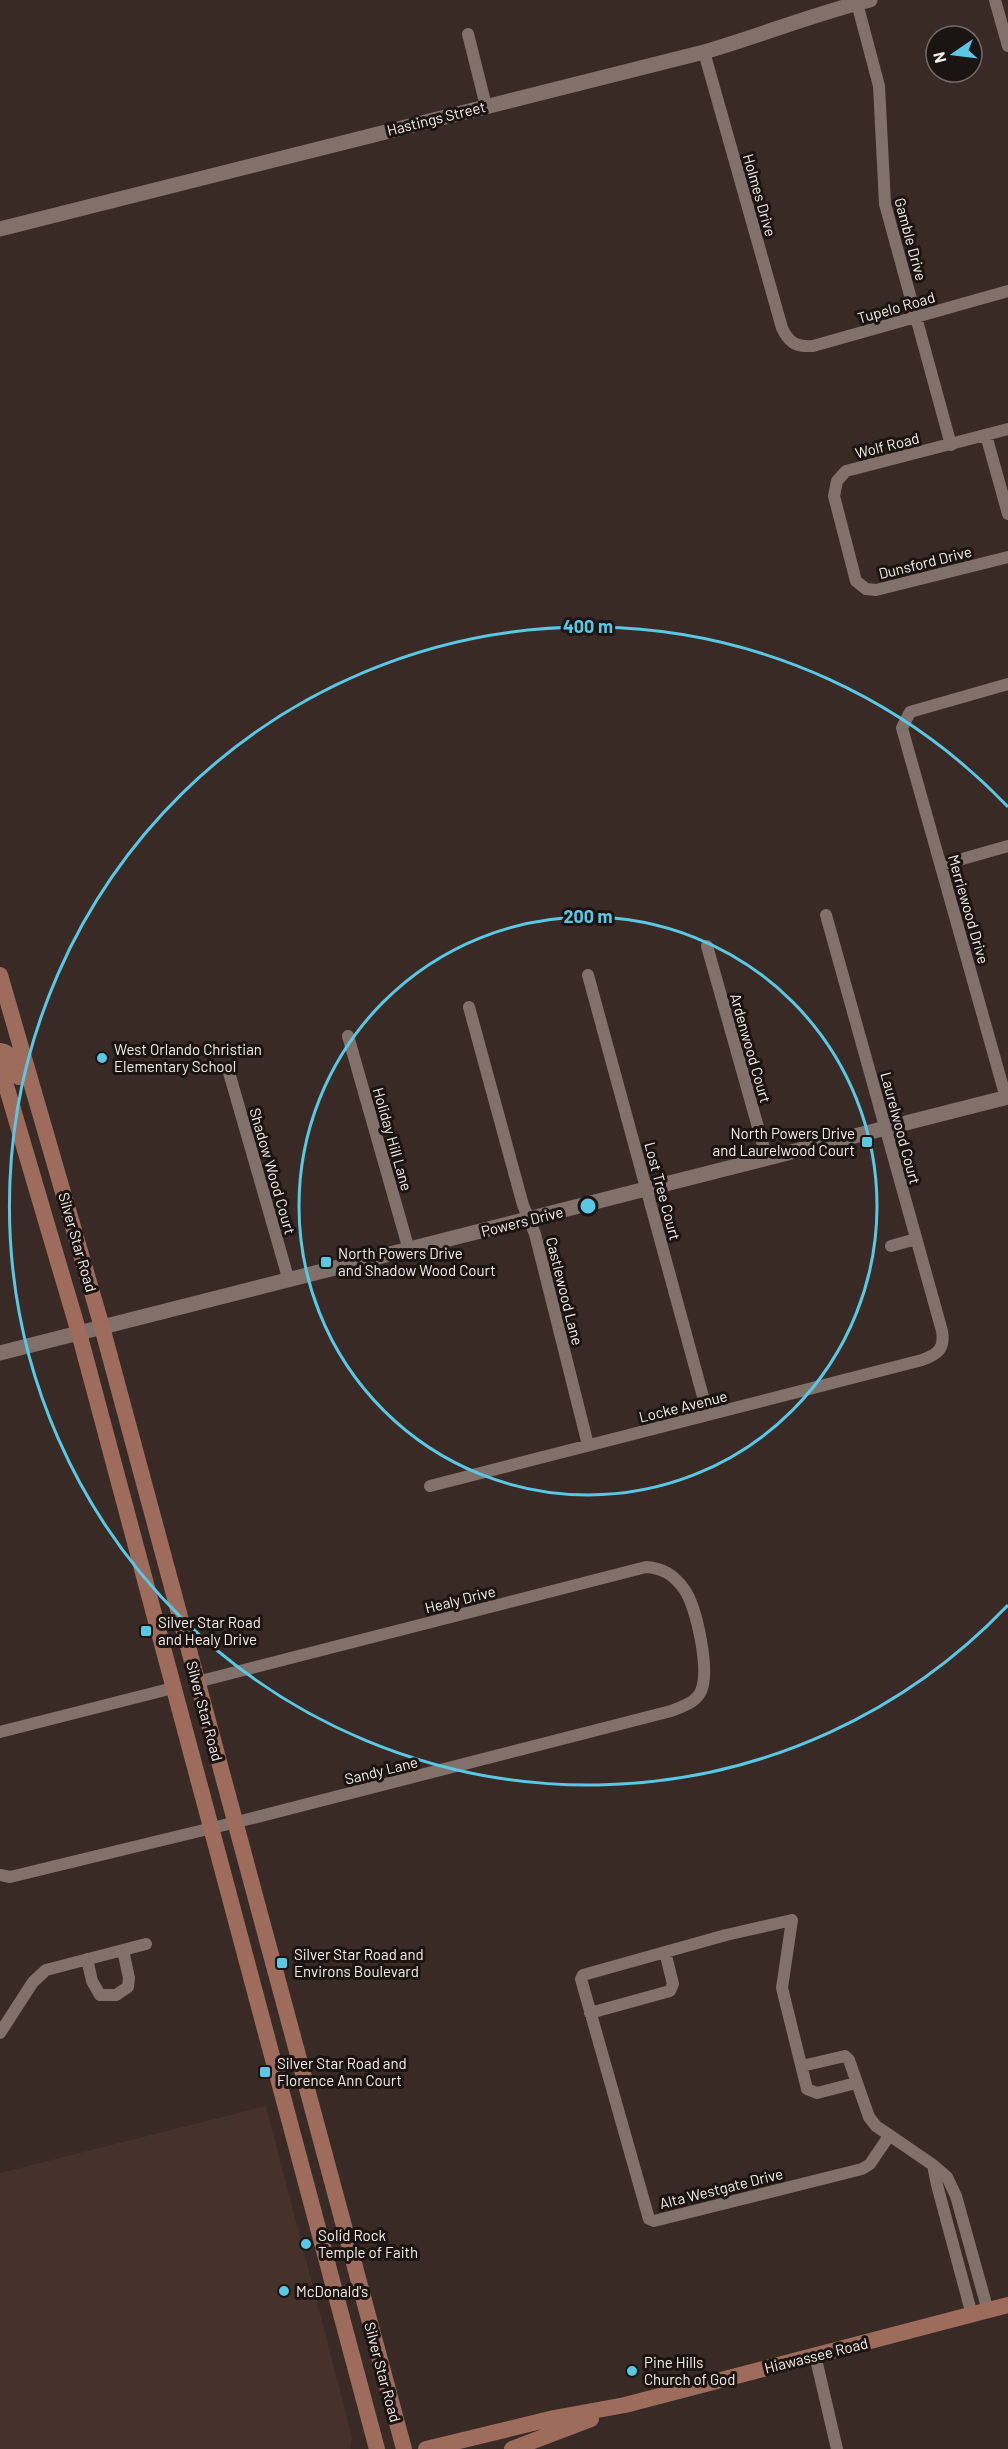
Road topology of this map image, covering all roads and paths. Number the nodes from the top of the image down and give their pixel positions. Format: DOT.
graph roads {
  1 [pos="995,0"];
  2 [pos="863,2"];
  3 [pos="468,34"];
  4 [pos="1008,46"];
  5 [pos="704,52"];
  6 [pos="486,106"];
  7 [pos="0,229"];
  8 [pos="1008,291"];
  9 [pos="916,316"];
  10 [pos="793,344"];
  11 [pos="1008,429"];
  12 [pos="986,435"];
  13 [pos="951,445"];
  14 [pos="1008,514"];
  15 [pos="846,541"];
  16 [pos="1008,557"];
  17 [pos="1008,684"];
  18 [pos="1008,846"];
  19 [pos="941,865"];
  20 [pos="826,915"];
  21 [pos="706,946"];
  22 [pos="0,975"];
  23 [pos="588,975"];
  24 [pos="469,1007"];
  25 [pos="348,1036"];
  26 [pos="0,1051"];
  27 [pos="0,1065"];
  28 [pos="228,1069"];
  29 [pos="1007,1097"];
  30 [pos="885,1128"];
  31 [pos="767,1159"];
  32 [pos="55,1163"];
  33 [pos="647,1189"];
  34 [pos="529,1220"];
  35 [pos="916,1239"];
  36 [pos="891,1246"];
  37 [pos="409,1250"];
  38 [pos="289,1281"];
  39 [pos="102,1327"];
  40 [pos="79,1333"];
  41 [pos="941,1349"];
  42 [pos="0,1353"];
  43 [pos="708,1415"];
  44 [pos="588,1445"];
  45 [pos="430,1486"];
  46 [pos="697,1628"];
  47 [pos="197,1682"];
  48 [pos="173,1688"];
  49 [pos="0,1732"];
  50 [pos="235,1822"];
  51 [pos="211,1828"];
  52 [pos="0,1875"];
  53 [pos="146,1944"];
  54 [pos="123,1950"];
  55 [pos="665,1952"];
  56 [pos="87,1959"];
  57 [pos="590,2013"];
  58 [pos="0,2033"];
  59 [pos="802,2066"];
  60 [pos="856,2083"];
  61 [pos="287,2112"];
  62 [pos="888,2136"];
  63 [pos="334,2193"];
  64 [pos="1008,2306"];
  65 [pos="980,2313"];
  66 [pos="815,2355"];
  67 [pos="625,2405"];
  68 [pos="377,2449"];
  69 [pos="404,2449"];
  70 [pos="426,2449"];
  71 [pos="512,2449"];
  72 [pos="837,2449"];
  1 -- 4 [label="street"];
  2 -- 5 [label="street, Hastings Street"];
  2 -- 9 [label="street, Gamble Drive"];
  3 -- 6 [label="street"];
  5 -- 6 [label="street, Hastings Street"];
  5 -- 10 [label="street, Holmes Drive"];
  6 -- 7 [label="street, Hastings Street"];
  8 -- 9 [label="street, Tupelo Road"];
  9 -- 10 [label="street, Tupelo Road"];
  9 -- 13 [label="street, Gamble Drive"];
  11 -- 12 [label="street, Wolf Road"];
  12 -- 13 [label="street, Wolf Road"];
  12 -- 14 [label="street"];
  13 -- 15 [label="street, Wolf Road"];
  15 -- 16 [label="street, Dunsford Drive"];
  17 -- 19 [label="street, Merriewood Drive"];
  18 -- 19 [label="street"];
  19 -- 29 [label="street, Merriewood Drive"];
  20 -- 30 [label="street, Laurelwood Court"];
  21 -- 31 [label="street, Ardenwood Court"];
  22 -- 32 [label="main road, Silver Star Road"];
  23 -- 33 [label="street, Lost Tree Court"];
  24 -- 34 [label="street, Castlewood Lane"];
  25 -- 37 [label="street, Holiday Hill Lane"];
  26 -- 32 [label="main road"];
  27 -- 40 [label="main road, Silver Star Road"];
  28 -- 38 [label="street, Shadow Wood Court"];
  29 -- 30 [label="street, Powers Drive"];
  30 -- 31 [label="street, Powers Drive"];
  30 -- 35 [label="street, Laurelwood Court"];
  31 -- 33 [label="street, Powers Drive"];
  32 -- 39 [label="main road, Silver Star Road"];
  33 -- 34 [label="street, Powers Drive"];
  33 -- 43 [label="street, Lost Tree Court"];
  34 -- 37 [label="street, Powers Drive"];
  34 -- 44 [label="street, Castlewood Lane"];
  35 -- 36 [label="street"];
  35 -- 41 [label="street, Laurelwood Court"];
  37 -- 38 [label="street, Powers Drive"];
  38 -- 39 [label="street, Powers Drive"];
  39 -- 40 [label="street, Powers Drive"];
  39 -- 47 [label="main road, Silver Star Road"];
  40 -- 42 [label="street, Powers Drive"];
  40 -- 48 [label="main road, Silver Star Road"];
  41 -- 43 [label="street, Locke Avenue"];
  43 -- 44 [label="street, Locke Avenue"];
  44 -- 45 [label="street, Locke Avenue"];
  46 -- 47 [label="street, Healy Drive"];
  46 -- 50 [label="street, Sandy Lane"];
  47 -- 50 [label="main road, Silver Star Road"];
  48 -- 49 [label="street"];
  48 -- 51 [label="main road, Silver Star Road"];
  50 -- 51 [label="street, Sandy Lane"];
  50 -- 63 [label="main road, Silver Star Road"];
  51 -- 52 [label="street, Sandy Lane"];
  51 -- 61 [label="main road, Silver Star Road"];
  53 -- 54 [label="street"];
  54 -- 56 [label="street"];
  54 -- 56 [label="street"];
  55 -- 57 [label="street"];
  55 -- 57 [label="street, Alta Westgate Drive"];
  55 -- 59 [label="street, Alta Westgate Drive"];
  56 -- 58 [label="street"];
  57 -- 62 [label="street, Alta Westgate Drive"];
  59 -- 60 [label="street"];
  59 -- 60 [label="street, Alta Westgate Drive"];
  60 -- 62 [label="street"];
  61 -- 63 [label="main road"];
  61 -- 68 [label="main road, Silver Star Road"];
  62 -- 65 [label="street"];
  63 -- 69 [label="main road, Silver Star Road"];
  64 -- 65 [label="main road, Hiawassee Road"];
  65 -- 66 [label="main road, Hiawassee Road"];
  66 -- 67 [label="main road, Hiawassee Road"];
  66 -- 72 [label="street"];
  67 -- 70 [label="main road, Hiawassee Road"];
  67 -- 71 [label="main road, Hiawassee Road"];
}
